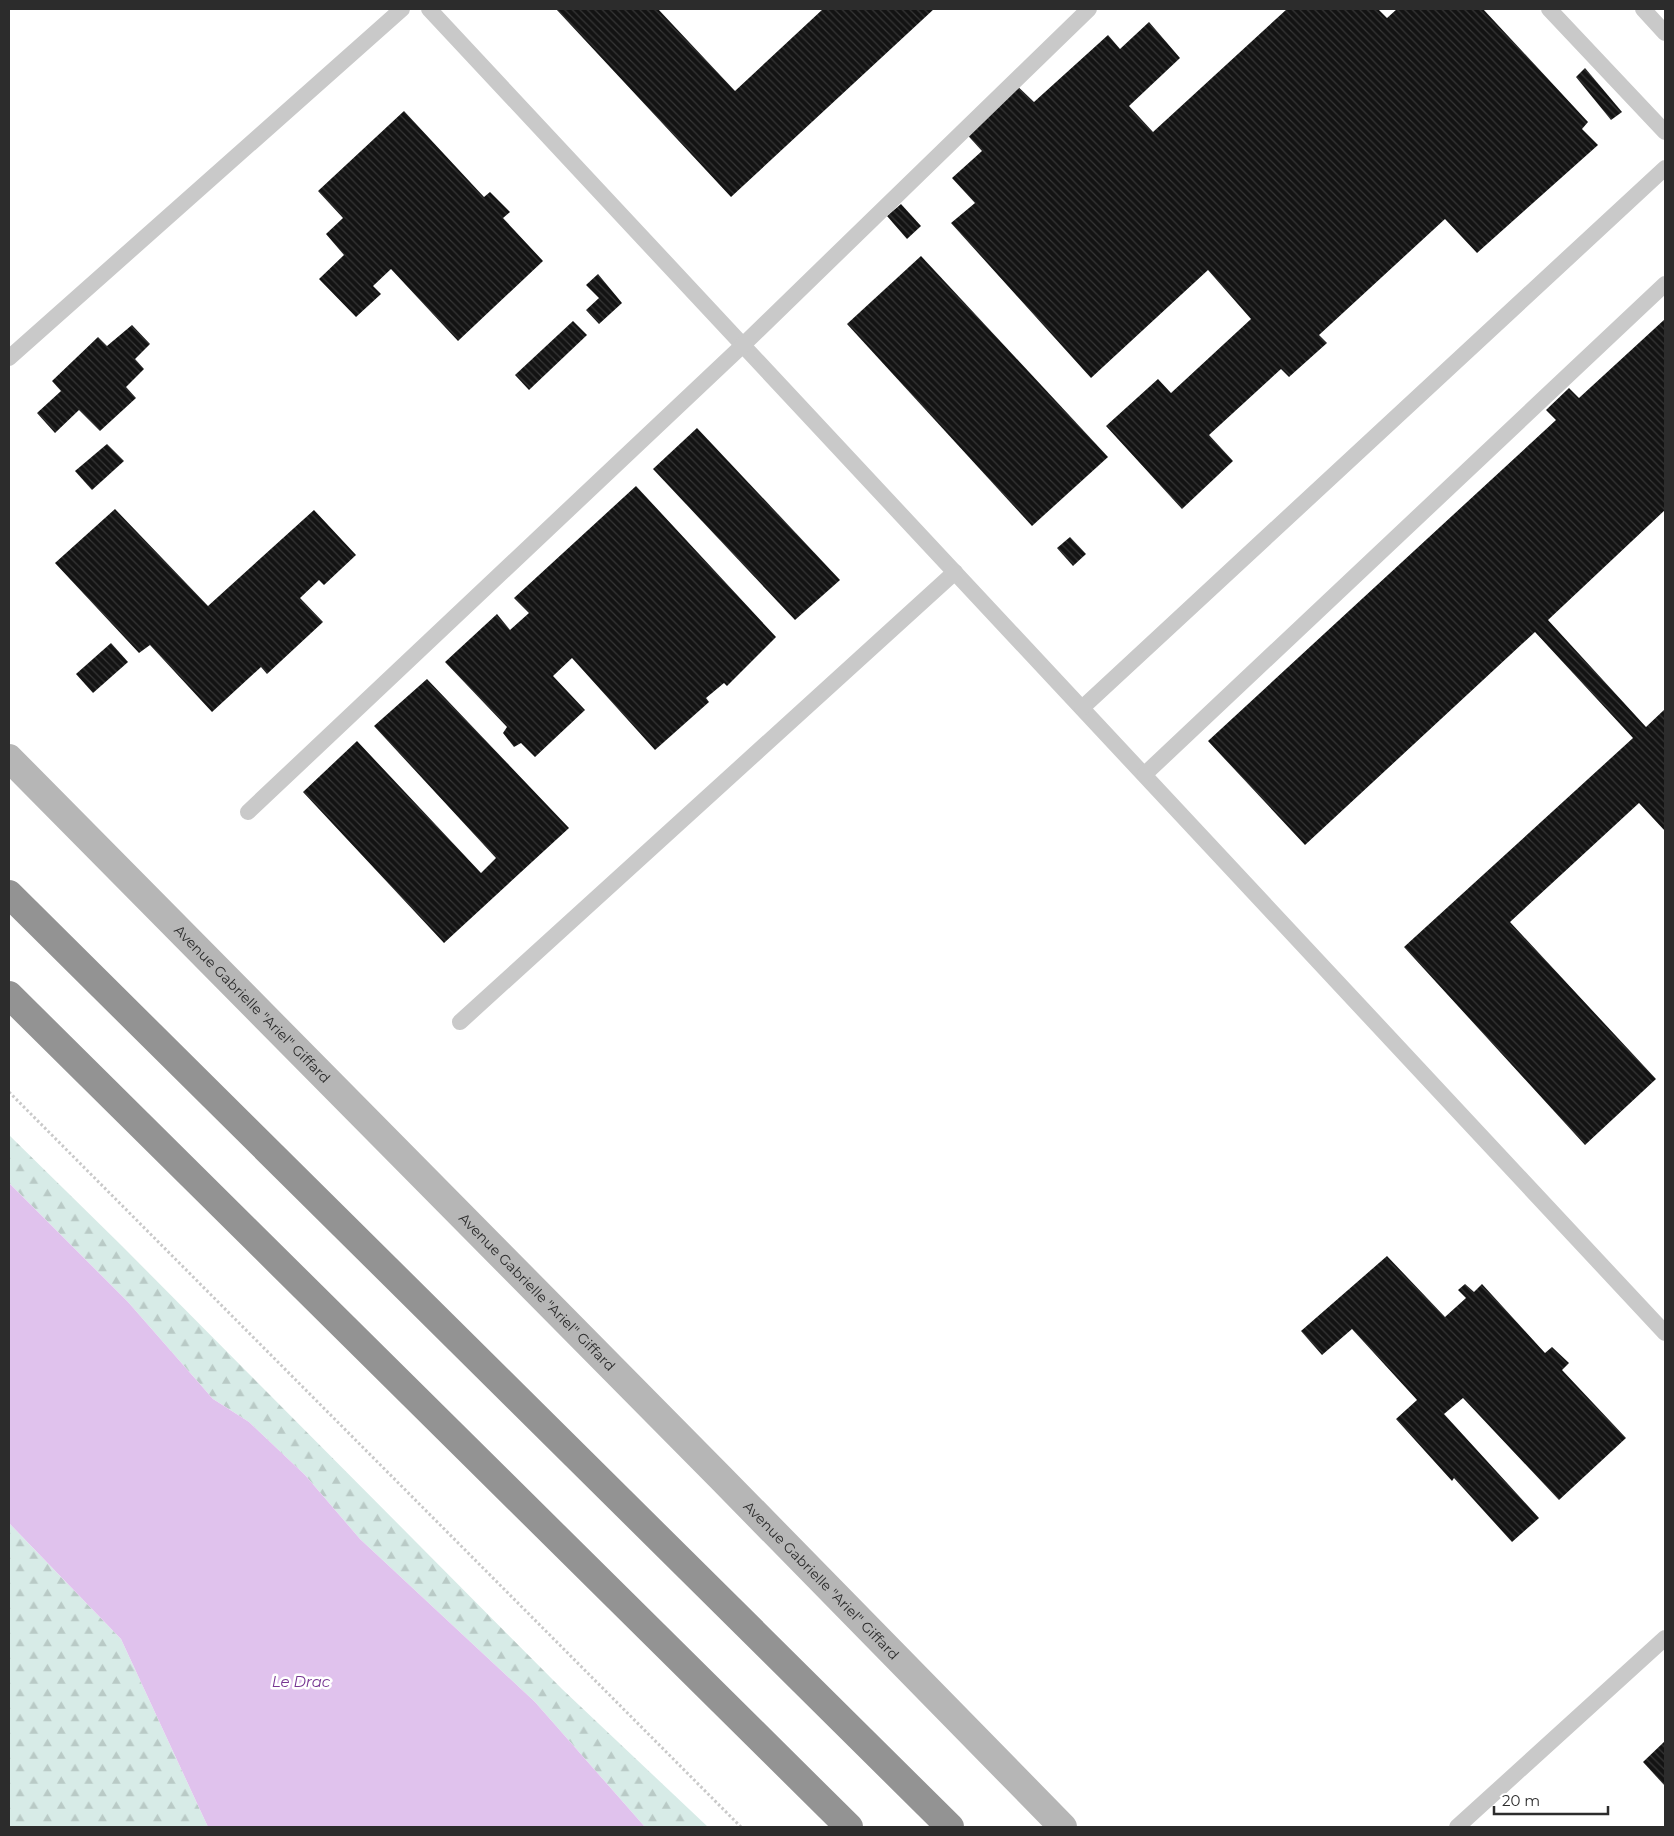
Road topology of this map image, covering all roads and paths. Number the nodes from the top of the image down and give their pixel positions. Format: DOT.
graph roads {
  1 [pos="402,9"];
  2 [pos="429,9"];
  3 [pos="1089,9"];
  4 [pos="1548,9"];
  5 [pos="1643,9"];
  6 [pos="1665,33"];
  7 [pos="1665,132"];
  8 [pos="1665,168"];
  9 [pos="1665,284"];
  10 [pos="743,344"];
  11 [pos="9,358"];
  12 [pos="955,572"];
  13 [pos="1082,708"];
  14 [pos="9,758"];
  15 [pos="1145,774"];
  16 [pos="248,812"];
  17 [pos="9,894"];
  18 [pos="9,995"];
  19 [pos="460,1022"];
  20 [pos="9,1092"];
  21 [pos="1665,1333"];
  22 [pos="1665,1638"];
  23 [pos="741,1827"];
  24 [pos="849,1827"];
  25 [pos="950,1827"];
  26 [pos="1063,1827"];
  27 [pos="1457,1827"];
  1 -- 11 [label="lane"];
  2 -- 10 [label="lane"];
  3 -- 10 [label="lane"];
  4 -- 7 [label="lane"];
  5 -- 6 [label="lane"];
  8 -- 13 [label="lane"];
  9 -- 15 [label="lane"];
  10 -- 12 [label="lane"];
  10 -- 16 [label="lane"];
  12 -- 13 [label="lane"];
  12 -- 19 [label="lane"];
  13 -- 15 [label="lane"];
  14 -- 26 [label="street, Avenue Gabrielle \"Ariel\" Giffard"];
  15 -- 21 [label="lane"];
  17 -- 25 [label="highway"];
  18 -- 24 [label="highway"];
  20 -- 23 [label="path"];
  22 -- 27 [label="lane"];
}
